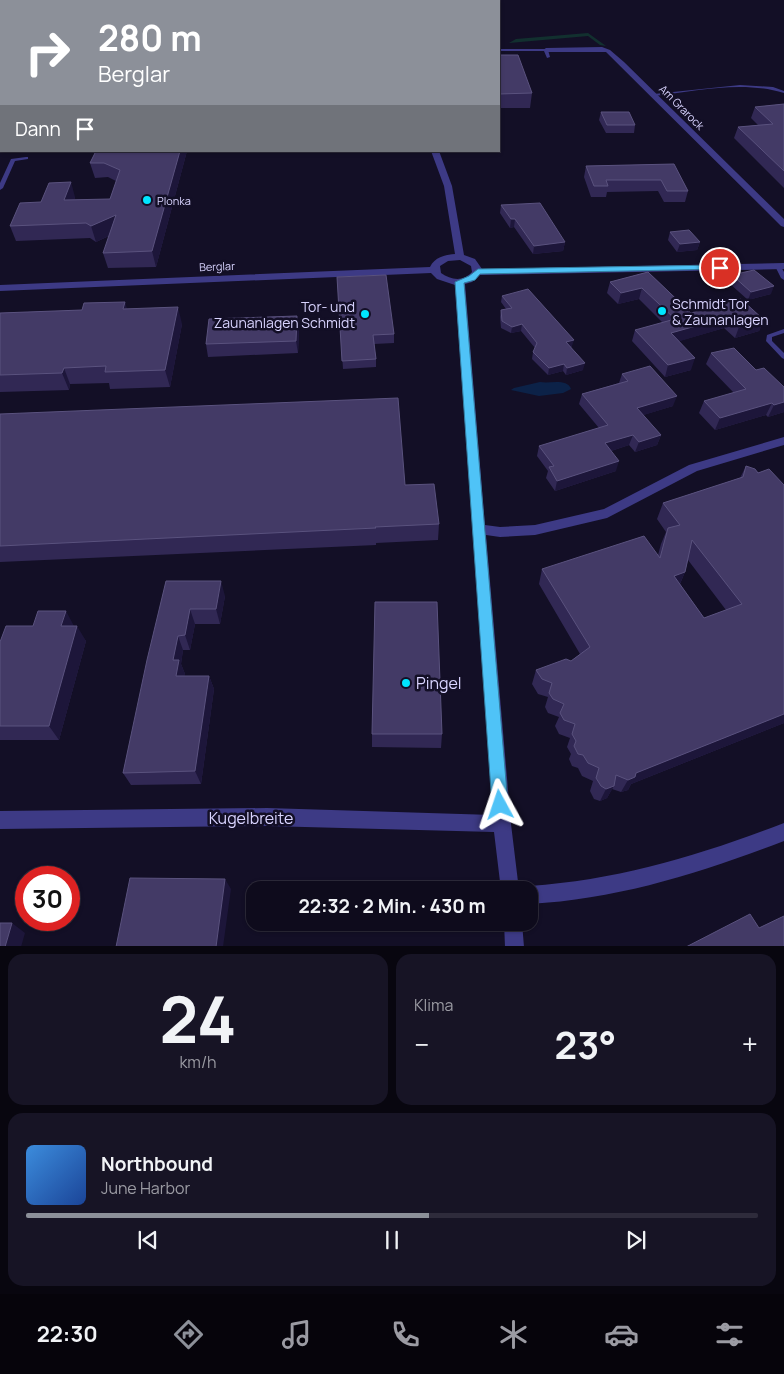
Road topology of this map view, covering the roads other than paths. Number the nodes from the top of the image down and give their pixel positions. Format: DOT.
graph roads {
  1 [pos="500,50"];
  2 [pos="547,53"];
  3 [pos="784,92"];
  4 [pos="654,95"];
  5 [pos="435,152"];
  6 [pos="26,158"];
  7 [pos="0,188"];
  8 [pos="784,224"];
  9 [pos="460,257"];
  10 [pos="781,266"];
  11 [pos="434,270"];
  12 [pos="478,272"];
  13 [pos="784,278"];
  14 [pos="460,282"];
  15 [pos="0,288"];
  16 [pos="784,331"];
  17 [pos="784,357"];
  18 [pos="784,441"];
  19 [pos="478,529"];
  20 [pos="0,820"];
  21 [pos="502,824"];
  22 [pos="784,832"];
  23 [pos="509,881"];
  24 [pos="538,894"];
  25 [pos="514,931"];
  26 [pos="515,946"];
  1 -- 2 [label="lane"];
  2 -- 4 [label="street, Am Grarock"];
  3 -- 4 [label="lane"];
  4 -- 8 [label="street, Am Grarock"];
  5 -- 9 [label="street"];
  6 -- 7 [label="lane"];
  9 -- 11 [label="street"];
  9 -- 12 [label="street"];
  10 -- 12 [label="street"];
  10 -- 13 [label="lane"];
  11 -- 14 [label="street"];
  11 -- 15 [label="street, Berglar"];
  12 -- 14 [label="street"];
  14 -- 19 [label="street"];
  16 -- 17 [label="lane"];
  18 -- 19 [label="street"];
  19 -- 21 [label="street"];
  20 -- 21 [label="street, Kugelbreite"];
  21 -- 23 [label="street"];
  22 -- 24 [label="street"];
  25 -- 26 [label="street"];
}
